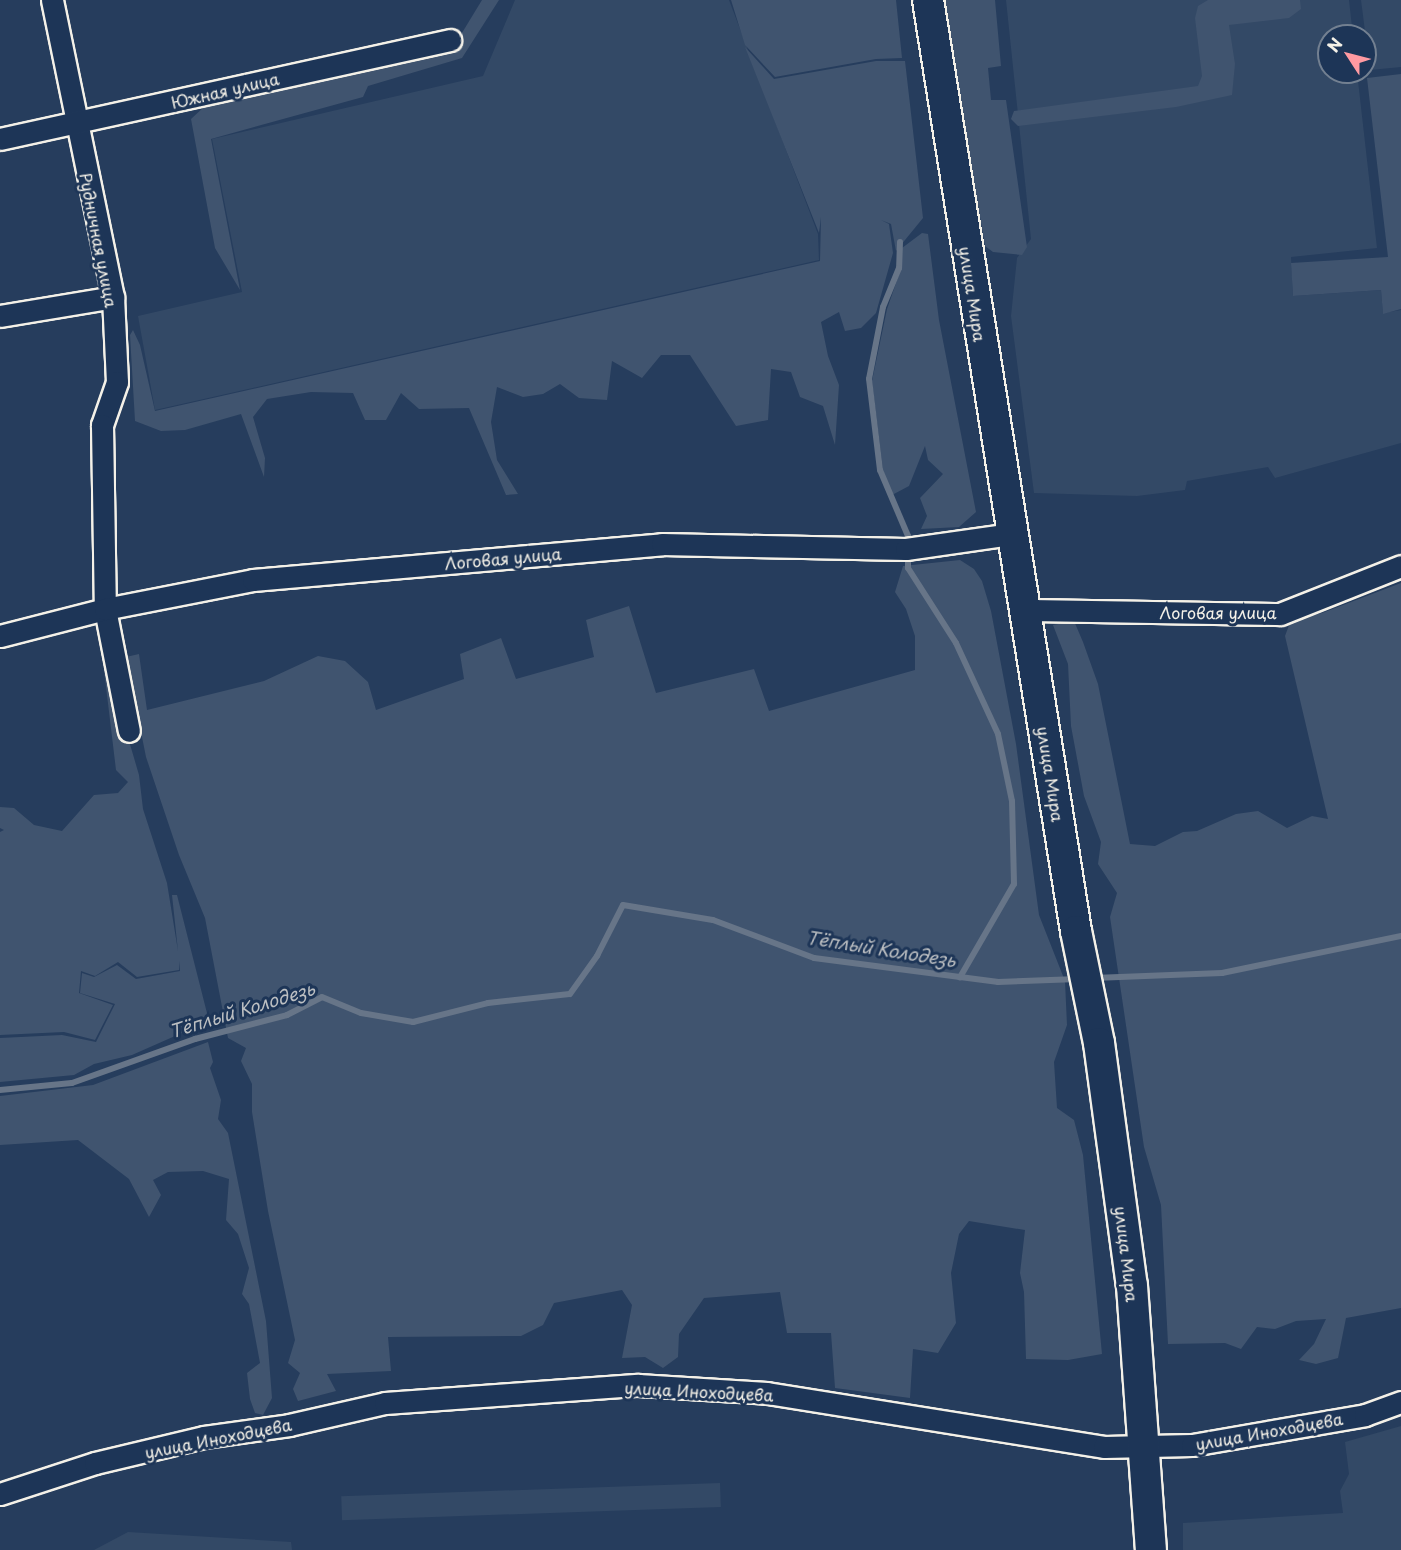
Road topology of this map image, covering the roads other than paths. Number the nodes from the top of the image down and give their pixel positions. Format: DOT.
graph roads {
  1 [pos="52,0"];
  2 [pos="928,0"];
  3 [pos="450,40"];
  4 [pos="77,123"];
  5 [pos="0,139"];
  6 [pos="112,297"];
  7 [pos="0,316"];
  8 [pos="1012,534"];
  9 [pos="1401,566"];
  10 [pos="105,609"];
  11 [pos="1025,610"];
  12 [pos="0,636"];
  13 [pos="129,731"];
  14 [pos="1401,1402"];
  15 [pos="1144,1443"];
  16 [pos="0,1494"];
  17 [pos="1151,1550"];
  1 -- 4 [label="street, Рудничная улица"];
  2 -- 8 [label="street, улица Мира"];
  3 -- 4 [label="street, Южная улица"];
  4 -- 5 [label="street, Южная улица"];
  4 -- 6 [label="street, Рудничная улица"];
  6 -- 7 [label="street"];
  6 -- 10 [label="street, Рудничная улица"];
  8 -- 10 [label="street, Логовая улица"];
  8 -- 11 [label="street, улица Мира"];
  9 -- 11 [label="street, Логовая улица"];
  10 -- 12 [label="street, Логовая улица"];
  10 -- 13 [label="street, Рудничная улица"];
  11 -- 15 [label="street, улица Мира"];
  14 -- 15 [label="street, улица Иноходцева"];
  15 -- 16 [label="street, улица Иноходцева"];
  15 -- 17 [label="street, улица Мира"];
}
